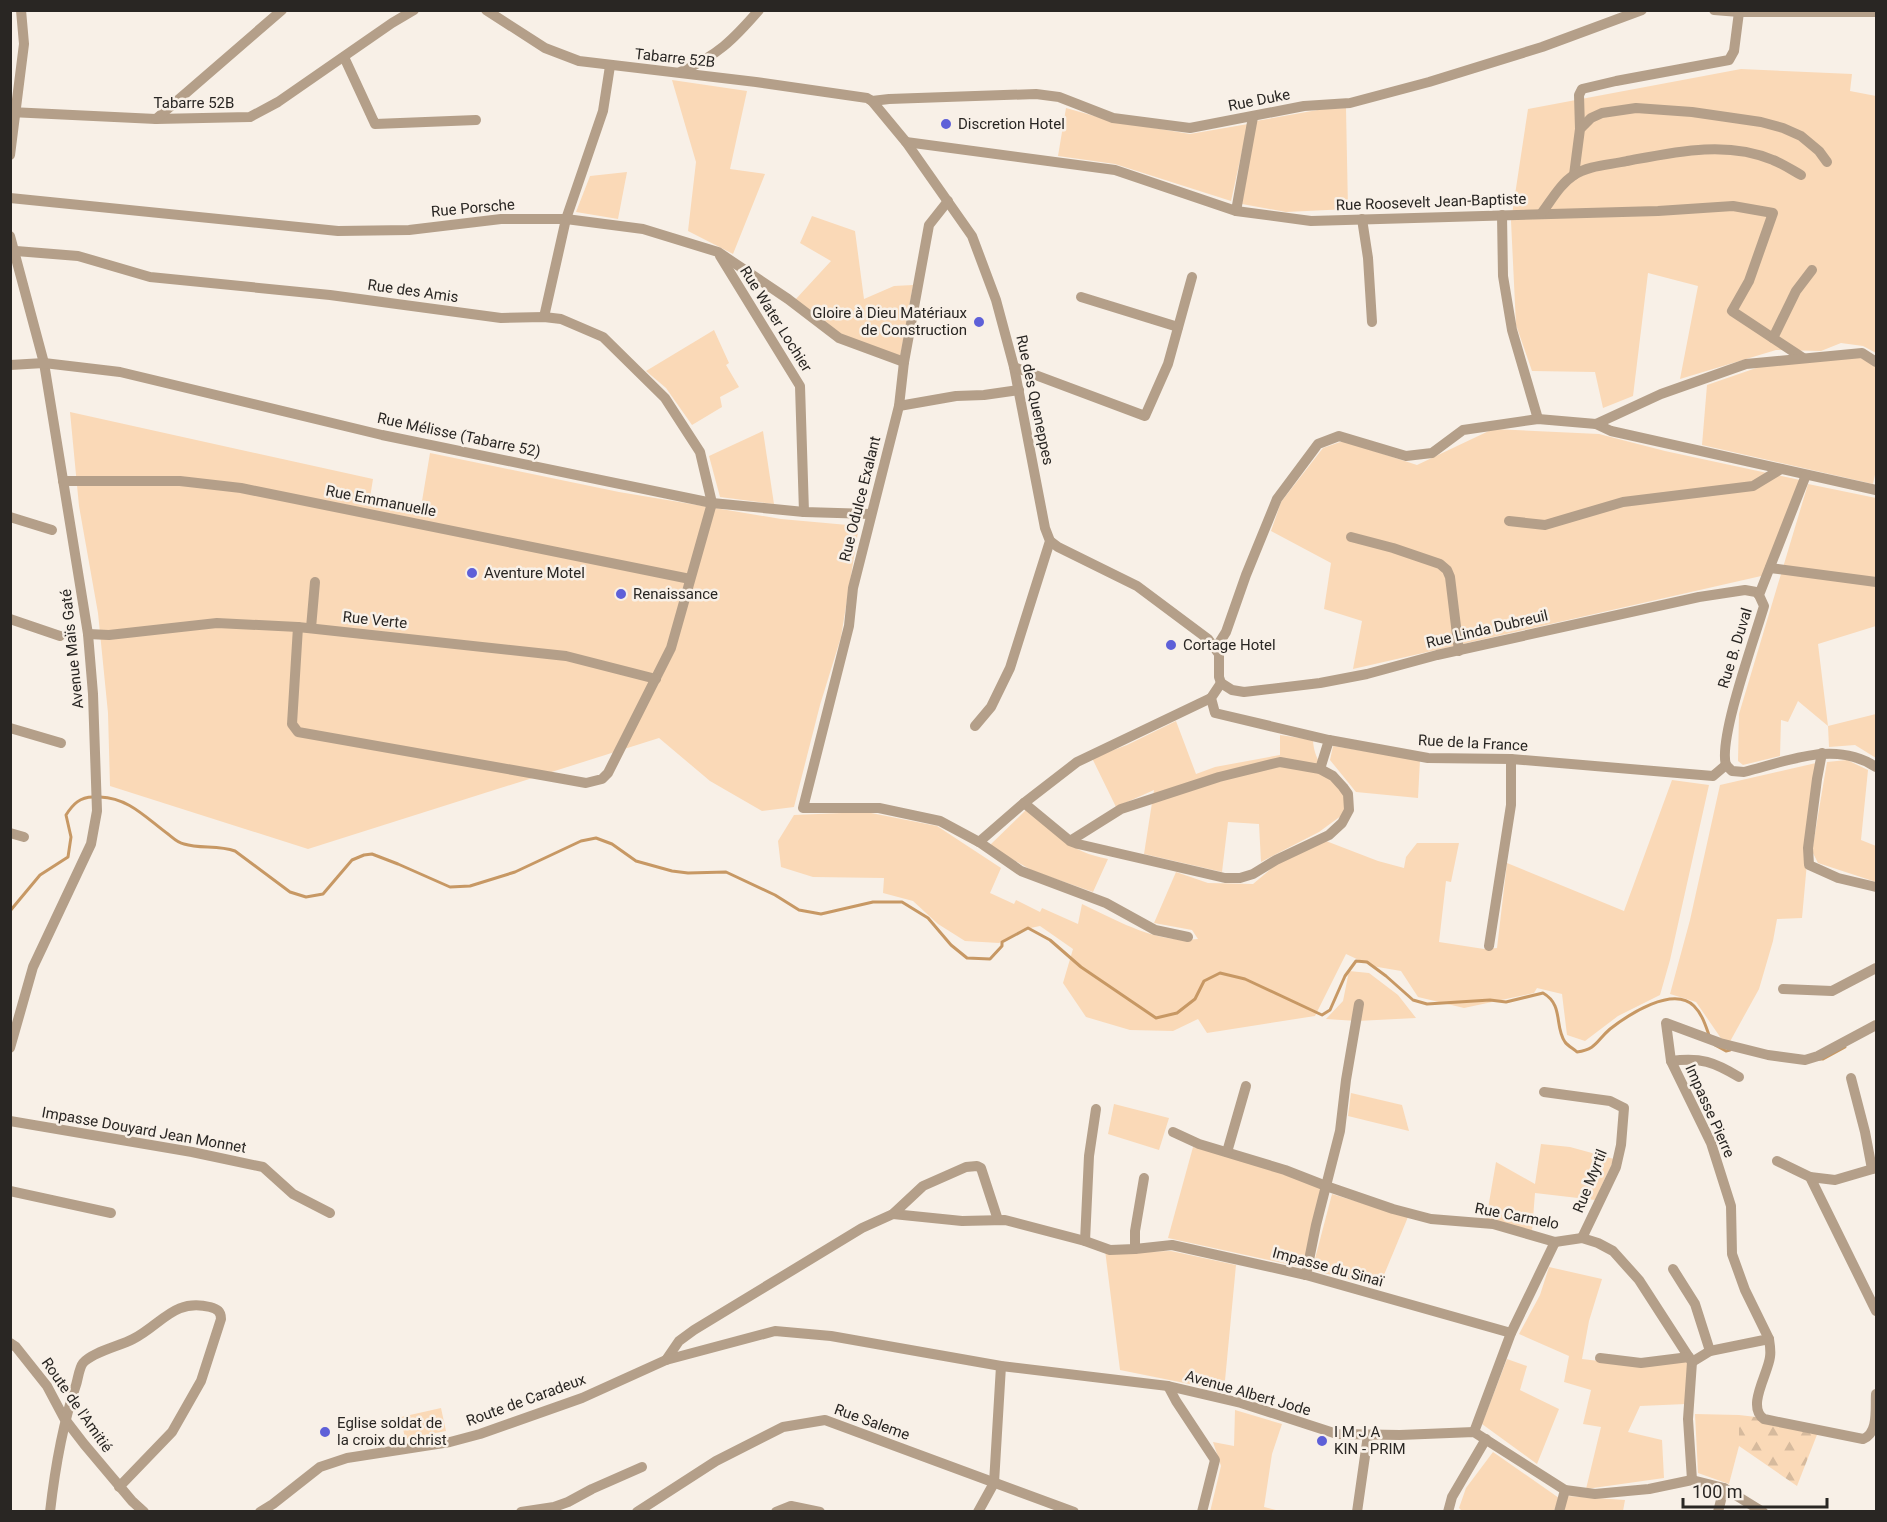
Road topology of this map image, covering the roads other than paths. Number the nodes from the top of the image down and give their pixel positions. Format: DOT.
graph roads {
  1 [pos="21,10"];
  2 [pos="282,10"];
  3 [pos="414,10"];
  4 [pos="486,10"];
  5 [pos="511,10"];
  6 [pos="759,10"];
  7 [pos="1642,10"];
  8 [pos="1714,10"];
  9 [pos="1739,12"];
  10 [pos="1876,12"];
  11 [pos="506,22"];
  12 [pos="344,57"];
  13 [pos="610,66"];
  14 [pos="680,73"];
  15 [pos="872,101"];
  16 [pos="13,113"];
  17 [pos="1253,117"];
  18 [pos="156,119"];
  19 [pos="476,120"];
  20 [pos="1580,129"];
  21 [pos="906,142"];
  22 [pos="934,146"];
  23 [pos="10,155"];
  24 [pos="1827,162"];
  25 [pos="926,170"];
  26 [pos="1574,175"];
  27 [pos="1801,175"];
  28 [pos="10,198"];
  29 [pos="948,201"];
  30 [pos="1236,211"];
  31 [pos="1541,214"];
  32 [pos="1502,215"];
  33 [pos="566,219"];
  34 [pos="1362,219"];
  35 [pos="10,236"];
  36 [pos="16,251"];
  37 [pos="717,252"];
  38 [pos="1812,270"];
  39 [pos="1192,277"];
  40 [pos="1081,297"];
  41 [pos="544,317"];
  42 [pos="1372,322"];
  43 [pos="1178,327"];
  44 [pos="1773,338"];
  45 [pos="1803,358"];
  46 [pos="904,362"];
  47 [pos="1876,362"];
  48 [pos="44,363"];
  49 [pos="10,365"];
  50 [pos="1014,367"];
  51 [pos="1019,390"];
  52 [pos="899,406"];
  53 [pos="1538,419"];
  54 [pos="1596,424"];
  55 [pos="1781,469"];
  56 [pos="1806,475"];
  57 [pos="63,482"];
  58 [pos="1876,490"];
  59 [pos="712,503"];
  60 [pos="804,512"];
  61 [pos="871,514"];
  62 [pos="10,517"];
  63 [pos="1509,521"];
  64 [pos="52,530"];
  65 [pos="1351,537"];
  66 [pos="1050,541"];
  67 [pos="1770,568"];
  68 [pos="690,579"];
  69 [pos="315,582"];
  70 [pos="1876,582"];
  71 [pos="1759,595"];
  72 [pos="10,619"];
  73 [pos="298,627"];
  74 [pos="311,628"];
  75 [pos="88,634"];
  76 [pos="60,636"];
  77 [pos="1216,648"];
  78 [pos="1459,651"];
  79 [pos="656,679"];
  80 [pos="1221,683"];
  81 [pos="1211,698"];
  82 [pos="975,726"];
  83 [pos="10,728"];
  84 [pos="1329,740"];
  85 [pos="61,743"];
  86 [pos="1822,753"];
  87 [pos="1511,759"];
  88 [pos="1726,765"];
  89 [pos="1876,767"];
  90 [pos="1320,769"];
  91 [pos="1024,803"];
  92 [pos="10,833"];
  93 [pos="24,837"];
  94 [pos="1070,841"];
  95 [pos="979,842"];
  96 [pos="1876,887"];
  97 [pos="1188,937"];
  98 [pos="1489,946"];
  99 [pos="1876,968"];
  100 [pos="1783,989"];
  101 [pos="1359,1004"];
  102 [pos="1876,1025"];
  103 [pos="10,1048"];
  104 [pos="1671,1061"];
  105 [pos="1739,1077"];
  106 [pos="1851,1078"];
  107 [pos="1246,1086"];
  108 [pos="1544,1092"];
  109 [pos="1096,1109"];
  110 [pos="10,1121"];
  111 [pos="1173,1132"];
  112 [pos="1227,1152"];
  113 [pos="1777,1161"];
  114 [pos="1874,1168"];
  115 [pos="1810,1177"];
  116 [pos="1144,1178"];
  117 [pos="1326,1186"];
  118 [pos="10,1191"];
  119 [pos="111,1213"];
  120 [pos="330,1213"];
  121 [pos="893,1214"];
  122 [pos="998,1220"];
  123 [pos="1582,1238"];
  124 [pos="1085,1241"];
  125 [pos="1555,1242"];
  126 [pos="1135,1250"];
  127 [pos="1673,1269"];
  128 [pos="1306,1275"];
  129 [pos="1876,1311"];
  130 [pos="775,1331"];
  131 [pos="1511,1333"];
  132 [pos="1768,1339"];
  133 [pos="10,1343"];
  134 [pos="1710,1351"];
  135 [pos="1600,1358"];
  136 [pos="666,1360"];
  137 [pos="1690,1360"];
  138 [pos="1001,1366"];
  139 [pos="1168,1386"];
  140 [pos="1876,1394"];
  141 [pos="64,1418"];
  142 [pos="1474,1432"];
  143 [pos="1368,1434"];
  144 [pos="1486,1439"];
  145 [pos="642,1467"];
  146 [pos="1692,1480"];
  147 [pos="994,1483"];
  148 [pos="119,1487"];
  149 [pos="1724,1488"];
  150 [pos="1565,1490"];
  151 [pos="131,1506"];
  152 [pos="50,1512"];
  153 [pos="144,1512"];
  154 [pos="260,1512"];
  155 [pos="521,1512"];
  156 [pos="637,1512"];
  157 [pos="776,1512"];
  158 [pos="820,1512"];
  159 [pos="978,1512"];
  160 [pos="1074,1512"];
  161 [pos="1202,1512"];
  162 [pos="1357,1512"];
  163 [pos="1448,1512"];
  164 [pos="1559,1512"];
  165 [pos="1718,1512"];
  166 [pos="1763,1512"];
  1 -- 16 [label="street"];
  2 -- 18 [label="street"];
  3 -- 12 [label="street, Tabarre 52B"];
  4 -- 11 [label="street, Tabarre 52B"];
  5 -- 11 [label="street"];
  6 -- 14 [label="street"];
  7 -- 17 [label="street, Rue Duke"];
  8 -- 9 [label="street"];
  9 -- 10 [label="street"];
  9 -- 20 [label="street"];
  11 -- 13 [label="street, Tabarre 52B"];
  12 -- 18 [label="street, Tabarre 52B"];
  12 -- 19 [label="street"];
  13 -- 14 [label="street, Tabarre 52B"];
  13 -- 33 [label="street"];
  14 -- 15 [label="street, Tabarre 52B"];
  15 -- 17 [label="street, Rue Duke"];
  15 -- 21 [label="street, Rue des Queneppes"];
  16 -- 18 [label="street, Tabarre 52B"];
  16 -- 23 [label="street"];
  17 -- 30 [label="street"];
  20 -- 24 [label="street"];
  20 -- 26 [label="street"];
  21 -- 22 [label="street, Rue Roosevelt Jean-Baptiste"];
  21 -- 25 [label="street, Rue des Queneppes"];
  22 -- 25 [label="street"];
  22 -- 30 [label="street, Rue Roosevelt Jean-Baptiste"];
  25 -- 29 [label="street, Rue des Queneppes"];
  26 -- 27 [label="street"];
  26 -- 31 [label="street"];
  28 -- 33 [label="street, Rue Porsche"];
  29 -- 46 [label="street, Rue Odulce Exalant"];
  29 -- 50 [label="street, Rue des Queneppes"];
  30 -- 34 [label="street, Rue Roosevelt Jean-Baptiste"];
  31 -- 32 [label="street, Rue Roosevelt Jean-Baptiste"];
  31 -- 44 [label="street, Rue Roosevelt Jean-Baptiste"];
  32 -- 34 [label="street, Rue Roosevelt Jean-Baptiste"];
  32 -- 53 [label="street"];
  33 -- 37 [label="street, Rue Porsche"];
  33 -- 41 [label="street"];
  34 -- 42 [label="street"];
  35 -- 36 [label="street, Avenue Maïs Gaté"];
  36 -- 41 [label="street, Rue des Amis"];
  36 -- 48 [label="street, Avenue Maïs Gaté"];
  37 -- 46 [label="street, Rue Porsche"];
  37 -- 60 [label="street, Rue Water Lochier"];
  38 -- 44 [label="street"];
  39 -- 43 [label="street"];
  40 -- 43 [label="street"];
  41 -- 59 [label="street, Rue des Amis"];
  43 -- 50 [label="street"];
  44 -- 45 [label="street, Rue Roosevelt Jean-Baptiste"];
  45 -- 47 [label="street"];
  45 -- 54 [label="street"];
  46 -- 52 [label="street, Rue Odulce Exalant"];
  48 -- 49 [label="street, Rue Mélisse (Tabarre 52)"];
  48 -- 57 [label="street, Avenue Maïs Gaté"];
  48 -- 59 [label="street, Rue Mélisse (Tabarre 52)"];
  50 -- 51 [label="street, Rue des Queneppes"];
  51 -- 52 [label="street"];
  51 -- 66 [label="street, Rue des Queneppes"];
  52 -- 61 [label="street, Rue Odulce Exalant"];
  53 -- 54 [label="street"];
  53 -- 77 [label="street"];
  54 -- 55 [label="street"];
  55 -- 56 [label="street"];
  55 -- 63 [label="street"];
  56 -- 58 [label="street"];
  56 -- 67 [label="street, Rue B. Duval"];
  57 -- 68 [label="street, Rue Emmanuelle"];
  57 -- 75 [label="street, Avenue Maïs Gaté"];
  59 -- 60 [label="street, Rue Mélisse (Tabarre 52)"];
  59 -- 68 [label="street"];
  60 -- 61 [label="street, Rue Mélisse (Tabarre 52)"];
  61 -- 95 [label="street, Rue Odulce Exalant"];
  62 -- 64 [label="street"];
  65 -- 78 [label="street"];
  66 -- 77 [label="street"];
  66 -- 82 [label="street"];
  67 -- 70 [label="street"];
  67 -- 71 [label="street, Rue B. Duval"];
  68 -- 79 [label="street"];
  69 -- 74 [label="street"];
  71 -- 78 [label="street, Rue Linda Dubreuil"];
  71 -- 88 [label="street, Rue B. Duval"];
  72 -- 76 [label="street"];
  73 -- 74 [label="street, Rue Verte"];
  73 -- 75 [label="street, Rue Verte"];
  73 -- 79 [label="street"];
  74 -- 79 [label="street, Rue Verte"];
  75 -- 103 [label="street, Avenue Maïs Gaté"];
  77 -- 80 [label="street"];
  78 -- 80 [label="street, Rue Linda Dubreuil"];
  80 -- 81 [label="street"];
  81 -- 84 [label="street, Rue de la France"];
  81 -- 91 [label="street"];
  83 -- 85 [label="street"];
  84 -- 87 [label="street, Rue de la France"];
  84 -- 90 [label="street"];
  86 -- 88 [label="street"];
  86 -- 89 [label="street"];
  86 -- 96 [label="street"];
  87 -- 88 [label="street, Rue de la France"];
  87 -- 98 [label="street"];
  90 -- 94 [label="street"];
  90 -- 94 [label="street"];
  91 -- 94 [label="street"];
  91 -- 95 [label="street"];
  92 -- 93 [label="street"];
  95 -- 97 [label="street"];
  99 -- 100 [label="street"];
  101 -- 117 [label="street"];
  102 -- 104 [label="street, Impasse Pierre"];
  104 -- 105 [label="street"];
  104 -- 132 [label="street, Impasse Pierre"];
  106 -- 114 [label="street"];
  107 -- 112 [label="street"];
  108 -- 123 [label="street, Rue Myrtil"];
  109 -- 124 [label="street"];
  110 -- 120 [label="street, Impasse Douyard Jean Monnet"];
  111 -- 112 [label="street, Rue Carmelo"];
  112 -- 117 [label="street, Rue Carmelo"];
  113 -- 115 [label="street"];
  114 -- 115 [label="street"];
  115 -- 129 [label="street"];
  116 -- 126 [label="street"];
  117 -- 125 [label="street, Rue Carmelo"];
  117 -- 128 [label="street"];
  118 -- 119 [label="street"];
  121 -- 122 [label="street, Impasse du Sinaï"];
  121 -- 122 [label="street"];
  121 -- 136 [label="street"];
  122 -- 124 [label="street, Impasse du Sinaï"];
  123 -- 125 [label="street, Rue Carmelo"];
  123 -- 137 [label="street"];
  124 -- 126 [label="street, Impasse du Sinaï"];
  125 -- 131 [label="street"];
  126 -- 128 [label="street, Impasse du Sinaï"];
  127 -- 134 [label="street"];
  128 -- 131 [label="street, Impasse du Sinaï"];
  130 -- 136 [label="street, Route de Caradeux"];
  130 -- 138 [label="street, Avenue Albert Jode"];
  131 -- 142 [label="street"];
  132 -- 134 [label="street"];
  132 -- 140 [label="street"];
  133 -- 141 [label="street, Route de l'Amitié"];
  134 -- 137 [label="street"];
  135 -- 137 [label="street"];
  136 -- 154 [label="street, Route de Caradeux"];
  137 -- 146 [label="street"];
  138 -- 139 [label="street, Avenue Albert Jode"];
  138 -- 147 [label="street"];
  139 -- 143 [label="street, Avenue Albert Jode"];
  139 -- 161 [label="street"];
  141 -- 148 [label="street, Route de l'Amitié"];
  141 -- 148 [label="street"];
  141 -- 152 [label="street"];
  142 -- 143 [label="street, Avenue Albert Jode"];
  142 -- 144 [label="street"];
  143 -- 162 [label="street"];
  144 -- 150 [label="street"];
  144 -- 163 [label="street"];
  145 -- 155 [label="street"];
  146 -- 149 [label="street"];
  146 -- 150 [label="street"];
  147 -- 156 [label="street, Rue Saleme"];
  147 -- 159 [label="street"];
  147 -- 160 [label="street, Rue Saleme"];
  148 -- 151 [label="street, Route de l'Amitié"];
  149 -- 165 [label="street"];
  149 -- 166 [label="street"];
  150 -- 164 [label="street"];
  151 -- 153 [label="street, Route de l'Amitié"];
  157 -- 158 [label="street"];
}
